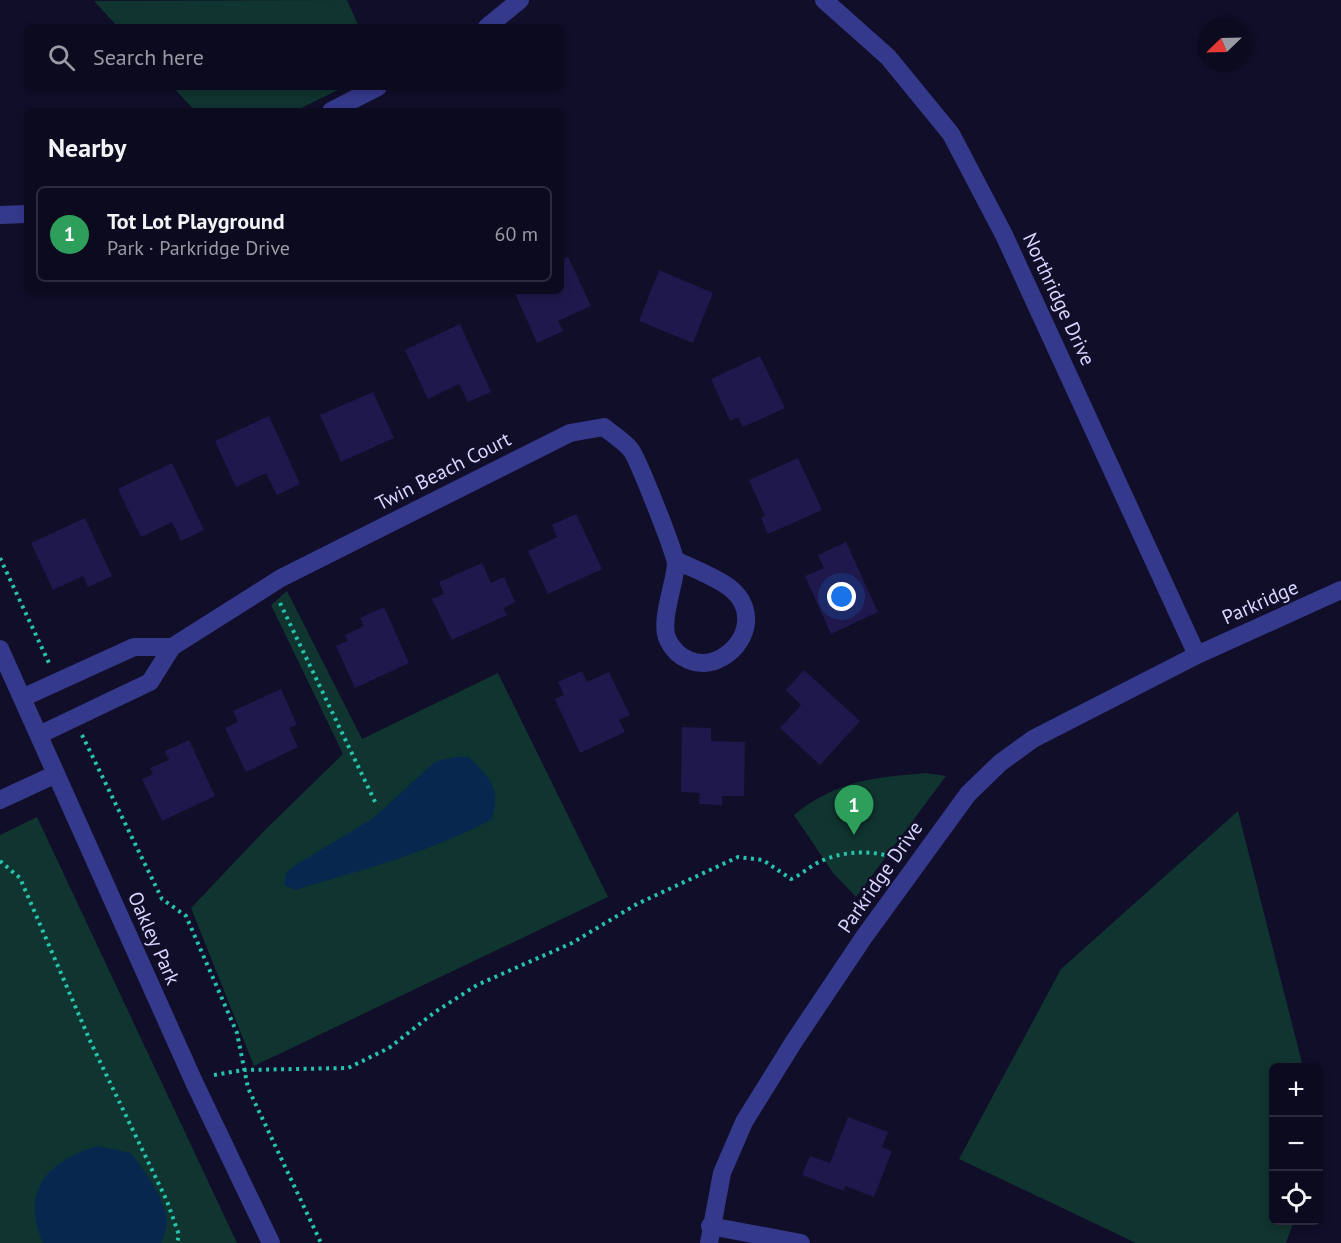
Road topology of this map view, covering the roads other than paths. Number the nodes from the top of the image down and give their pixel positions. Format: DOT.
graph roads {
  1 [pos="520,0"];
  2 [pos="824,0"];
  3 [pos="491,24"];
  4 [pos="372,90"];
  5 [pos="337,108"];
  6 [pos="24,214"];
  7 [pos="0,215"];
  8 [pos="677,561"];
  9 [pos="1341,590"];
  10 [pos="172,647"];
  11 [pos="0,649"];
  12 [pos="1197,655"];
  13 [pos="22,698"];
  14 [pos="39,735"];
  15 [pos="56,774"];
  16 [pos="0,800"];
  17 [pos="710,1234"];
  18 [pos="271,1243"];
  19 [pos="801,1243"];
  1 -- 3 [label="street"];
  2 -- 12 [label="street, Northridge Drive"];
  4 -- 5 [label="street"];
  6 -- 7 [label="street"];
  8 -- 8 [label="street"];
  8 -- 10 [label="street, Twin Beach Court"];
  9 -- 12 [label="street, Parkridge"];
  10 -- 13 [label="street"];
  10 -- 14 [label="street, Twin Beach Court"];
  11 -- 13 [label="street, Oakley Park"];
  12 -- 17 [label="street, Parkridge Drive"];
  13 -- 14 [label="street, Oakley Park"];
  14 -- 15 [label="street, Oakley Park"];
  15 -- 16 [label="street"];
  15 -- 18 [label="street, Oakley Park"];
  17 -- 19 [label="street"];
}
